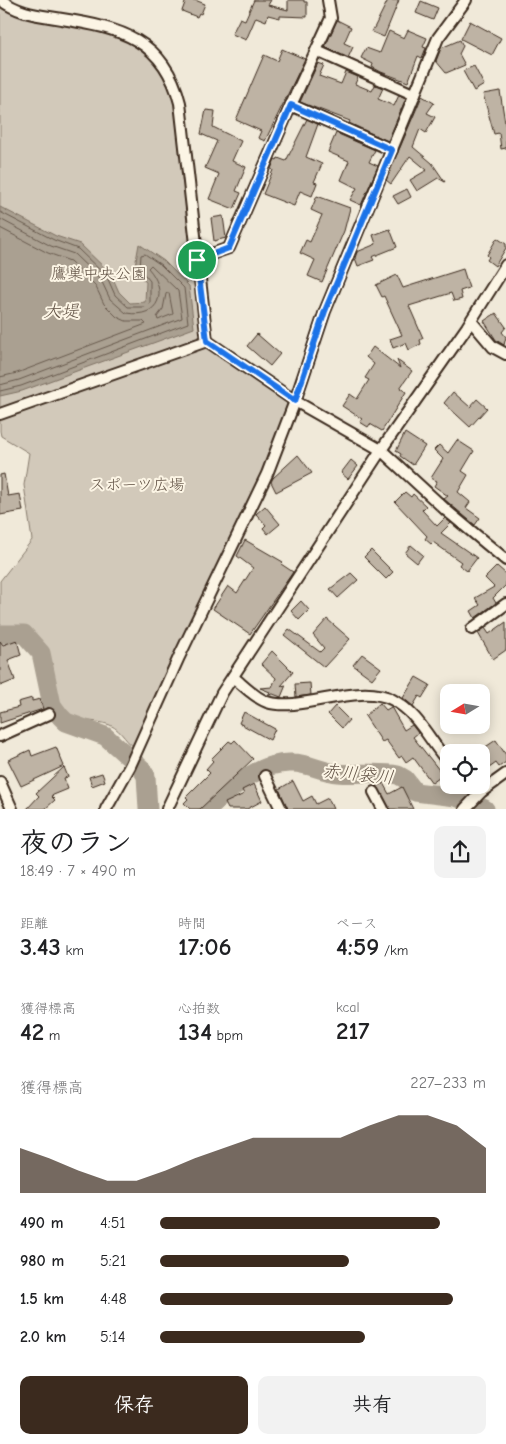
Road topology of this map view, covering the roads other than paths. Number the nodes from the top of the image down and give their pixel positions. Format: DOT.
graph roads {
  1 [pos="1,0"];
  2 [pos="328,0"];
  3 [pos="466,0"];
  4 [pos="317,51"];
  5 [pos="415,95"];
  6 [pos="291,105"];
  7 [pos="392,150"];
  8 [pos="197,260"];
  9 [pos="506,265"];
  10 [pos="471,321"];
  11 [pos="207,341"];
  12 [pos="506,354"];
  13 [pos="295,401"];
  14 [pos="0,414"];
  15 [pos="381,450"];
  16 [pos="506,560"];
  17 [pos="506,604"];
  18 [pos="472,629"];
  19 [pos="233,677"];
  20 [pos="49,714"];
  21 [pos="0,736"];
  22 [pos="440,751"];
  23 [pos="506,774"];
  24 [pos="265,776"];
  25 [pos="0,782"];
  26 [pos="374,792"];
  27 [pos="477,796"];
  28 [pos="12,809"];
  29 [pos="106,809"];
  30 [pos="167,809"];
  31 [pos="280,809"];
  32 [pos="383,809"];
  33 [pos="465,809"];
  1 -- 8 [label="street"];
  2 -- 4 [label="street"];
  3 -- 5 [label="street"];
  4 -- 5 [label="street"];
  4 -- 6 [label="street"];
  5 -- 7 [label="street"];
  6 -- 7 [label="street"];
  6 -- 8 [label="street"];
  7 -- 13 [label="street"];
  8 -- 11 [label="street"];
  9 -- 10 [label="street"];
  10 -- 12 [label="street"];
  10 -- 15 [label="street"];
  11 -- 13 [label="street"];
  11 -- 14 [label="street"];
  13 -- 15 [label="street"];
  13 -- 29 [label="street"];
  15 -- 16 [label="street"];
  15 -- 19 [label="street"];
  17 -- 18 [label="street"];
  19 -- 22 [label="street"];
  19 -- 30 [label="street"];
  20 -- 21 [label="street"];
  23 -- 27 [label="street"];
  24 -- 31 [label="street"];
  25 -- 28 [label="street"];
  26 -- 32 [label="street"];
  27 -- 33 [label="street"];
}
